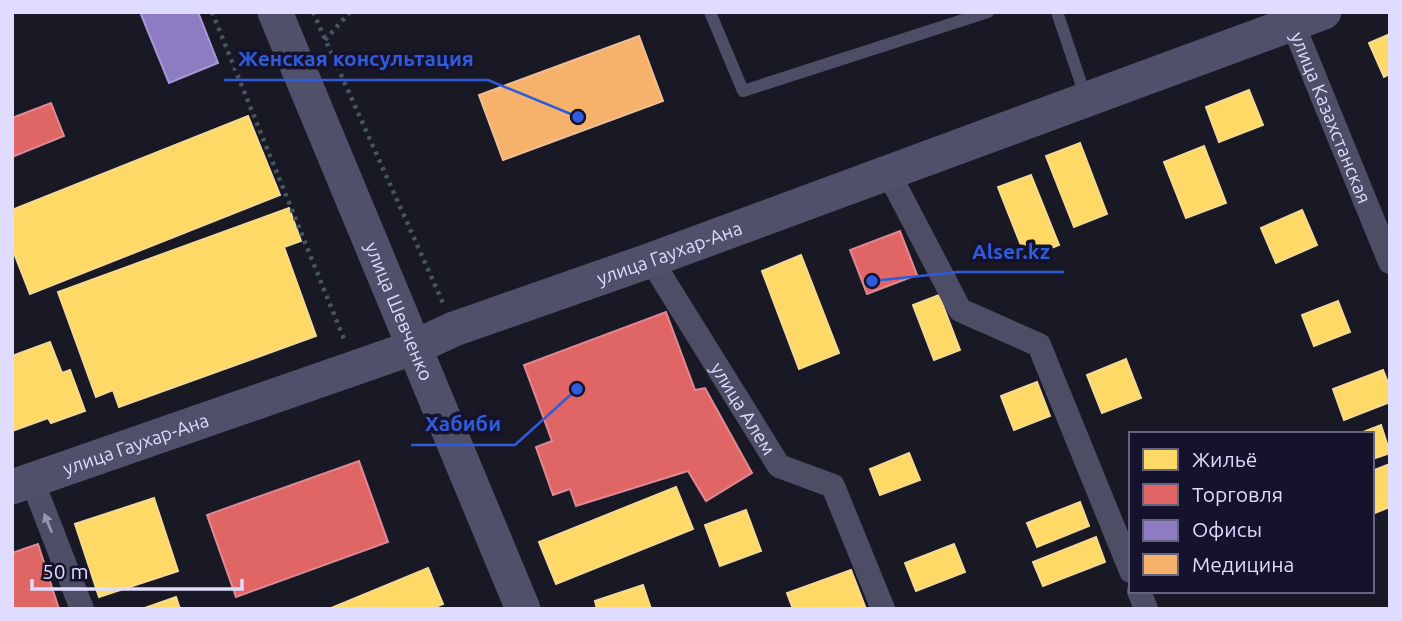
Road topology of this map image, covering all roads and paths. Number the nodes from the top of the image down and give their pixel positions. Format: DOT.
graph roads {
  1 [pos="212,12"];
  2 [pos="275,12"];
  3 [pos="313,12"];
  4 [pos="350,12"];
  5 [pos="710,12"];
  6 [pos="988,12"];
  7 [pos="1057,12"];
  8 [pos="1301,16"];
  9 [pos="325,40"];
  10 [pos="1086,99"];
  11 [pos="888,172"];
  12 [pos="651,260"];
  13 [pos="1390,262"];
  14 [pos="454,329"];
  15 [pos="415,346"];
  16 [pos="356,367"];
  17 [pos="22,484"];
  18 [pos="1129,565"];
  19 [pos="82,609"];
  20 [pos="523,609"];
  21 [pos="883,609"];
  1 -- 16 [label="path"];
  2 -- 15 [label="street, улица Шевченко"];
  3 -- 9 [label="path"];
  4 -- 9 [label="path"];
  5 -- 6 [label="lane"];
  7 -- 10 [label="lane"];
  8 -- 10 [label="street, улица Гаухар-Ана"];
  8 -- 13 [label="street, улица Казахстанская"];
  9 -- 14 [label="path"];
  10 -- 11 [label="street, улица Гаухар-Ана"];
  11 -- 12 [label="street, улица Гаухар-Ана"];
  11 -- 18 [label="street"];
  12 -- 14 [label="street, улица Гаухар-Ана"];
  12 -- 21 [label="street, улица Алем"];
  14 -- 15 [label="street, улица Гаухар-Ана"];
  15 -- 16 [label="street, улица Гаухар-Ана"];
  15 -- 20 [label="street, улица Шевченко"];
  16 -- 17 [label="street, улица Гаухар-Ана"];
  19 -- 17 [label="street, one-way"];
}
